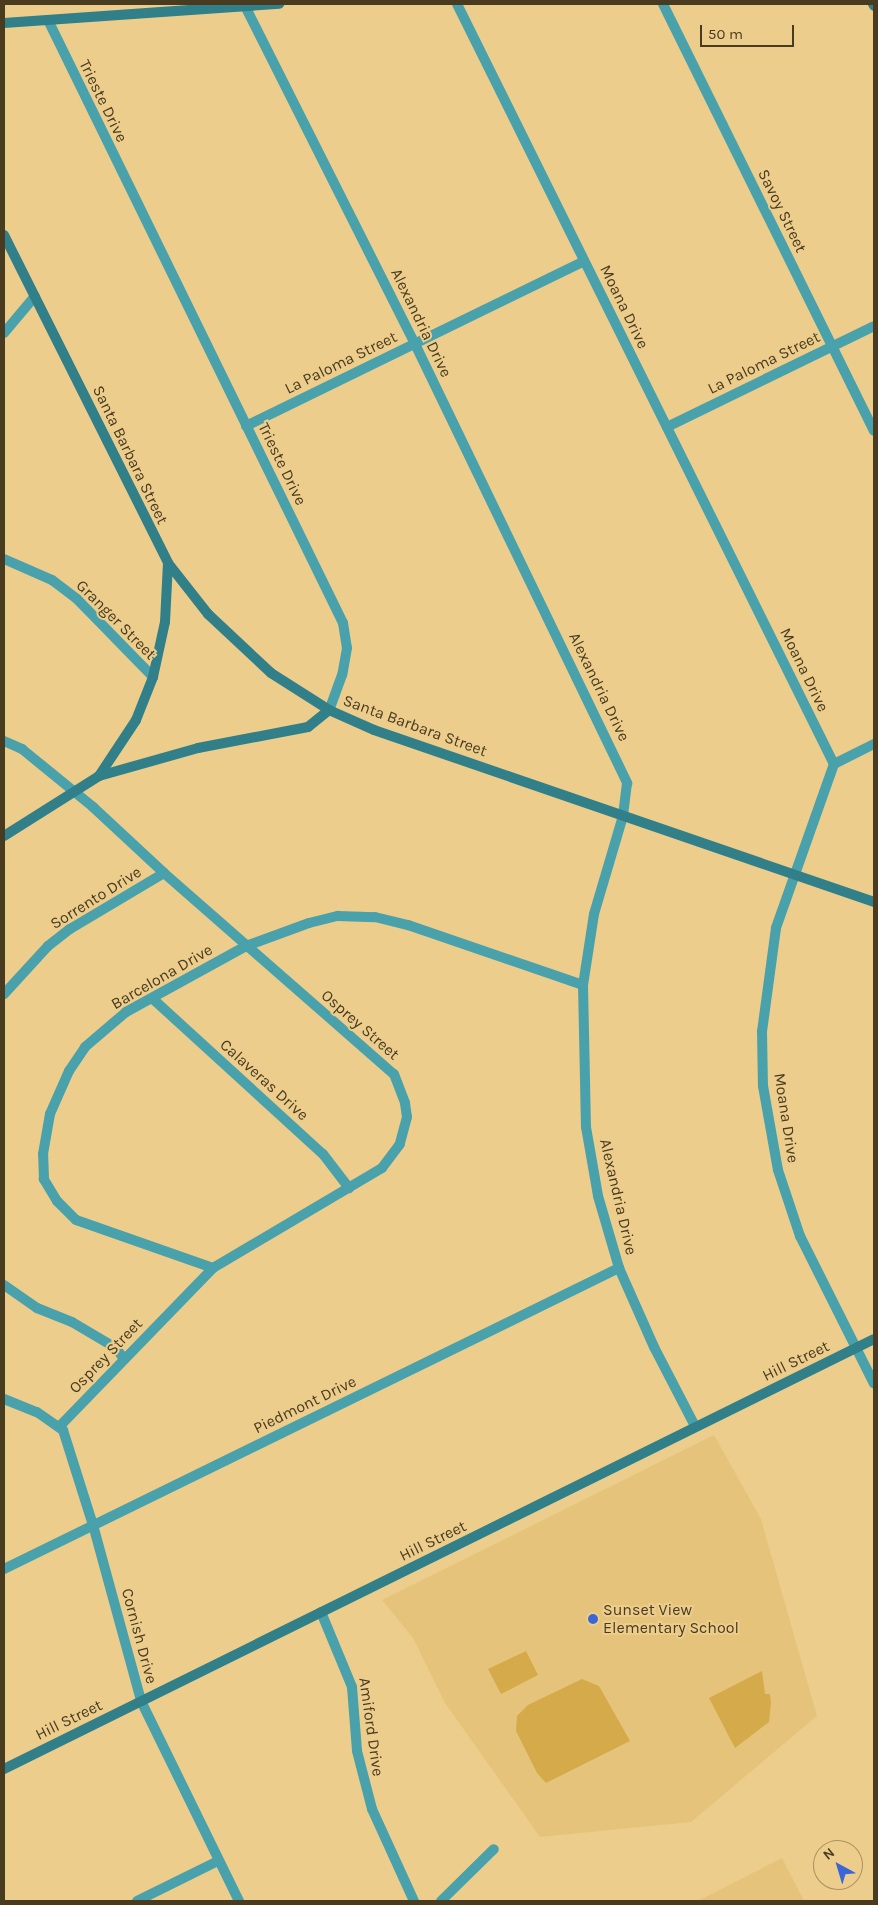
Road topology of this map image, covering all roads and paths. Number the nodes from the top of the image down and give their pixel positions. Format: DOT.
graph roads {
  1 [pos="280,4"];
  2 [pos="456,4"];
  3 [pos="663,4"];
  4 [pos="244,5"];
  5 [pos="48,20"];
  6 [pos="4,23"];
  7 [pos="4,236"];
  8 [pos="584,261"];
  9 [pos="35,296"];
  10 [pos="874,326"];
  11 [pos="4,333"];
  12 [pos="414,344"];
  13 [pos="833,346"];
  14 [pos="246,426"];
  15 [pos="667,427"];
  16 [pos="874,431"];
  17 [pos="4,558"];
  18 [pos="168,563"];
  19 [pos="153,677"];
  20 [pos="329,710"];
  21 [pos="4,741"];
  22 [pos="874,744"];
  23 [pos="834,764"];
  24 [pos="99,776"];
  25 [pos="73,792"];
  26 [pos="624,816"];
  27 [pos="4,836"];
  28 [pos="164,873"];
  29 [pos="793,874"];
  30 [pos="874,902"];
  31 [pos="246,946"];
  32 [pos="583,985"];
  33 [pos="4,994"];
  34 [pos="152,999"];
  35 [pos="349,1188"];
  36 [pos="214,1268"];
  37 [pos="619,1268"];
  38 [pos="4,1285"];
  39 [pos="874,1339"];
  40 [pos="856,1348"];
  41 [pos="124,1359"];
  42 [pos="874,1384"];
  43 [pos="4,1399"];
  44 [pos="60,1426"];
  45 [pos="695,1426"];
  46 [pos="93,1525"];
  47 [pos="4,1569"];
  48 [pos="321,1612"];
  49 [pos="141,1701"];
  50 [pos="4,1769"];
  51 [pos="494,1849"];
  52 [pos="218,1861"];
  53 [pos="137,1901"];
  54 [pos="239,1901"];
  55 [pos="414,1901"];
  56 [pos="441,1901"];
  1 -- 4 [label="street"];
  2 -- 8 [label="street, Moana Drive"];
  3 -- 13 [label="street, Savoy Street"];
  4 -- 5 [label="street"];
  4 -- 12 [label="street, Alexandria Drive"];
  5 -- 6 [label="street"];
  5 -- 14 [label="street, Trieste Drive"];
  7 -- 9 [label="street, Santa Barbara Street"];
  8 -- 12 [label="street, La Paloma Street"];
  8 -- 15 [label="street, Moana Drive"];
  9 -- 11 [label="street"];
  9 -- 18 [label="street, Santa Barbara Street"];
  10 -- 13 [label="street, La Paloma Street"];
  12 -- 14 [label="street, La Paloma Street"];
  12 -- 26 [label="street, Alexandria Drive"];
  13 -- 15 [label="street, La Paloma Street"];
  13 -- 16 [label="street, Savoy Street"];
  14 -- 20 [label="street, Trieste Drive"];
  15 -- 23 [label="street, Moana Drive"];
  17 -- 19 [label="street, Granger Street"];
  18 -- 19 [label="street"];
  18 -- 20 [label="street, Santa Barbara Street"];
  19 -- 24 [label="street"];
  20 -- 24 [label="street"];
  20 -- 26 [label="street, Santa Barbara Street"];
  21 -- 25 [label="street, Osprey Street"];
  22 -- 23 [label="street"];
  23 -- 29 [label="street, Moana Drive"];
  24 -- 25 [label="street"];
  25 -- 27 [label="street"];
  25 -- 28 [label="street, Osprey Street"];
  26 -- 29 [label="street, Santa Barbara Street"];
  26 -- 32 [label="street, Alexandria Drive"];
  28 -- 31 [label="street, Osprey Street"];
  28 -- 33 [label="street, Sorrento Drive"];
  29 -- 30 [label="street, Santa Barbara Street"];
  29 -- 40 [label="street, Moana Drive"];
  31 -- 32 [label="street, Barcelona Drive"];
  31 -- 34 [label="street, Barcelona Drive"];
  31 -- 35 [label="street, Osprey Street"];
  32 -- 37 [label="street, Alexandria Drive"];
  34 -- 35 [label="street, Calaveras Drive"];
  34 -- 36 [label="street, Barcelona Drive"];
  35 -- 36 [label="street, Osprey Street"];
  36 -- 41 [label="street, Osprey Street"];
  37 -- 45 [label="street, Alexandria Drive"];
  37 -- 46 [label="street, Piedmont Drive"];
  38 -- 41 [label="street"];
  39 -- 40 [label="street, Hill Street"];
  40 -- 42 [label="street, Moana Drive"];
  40 -- 45 [label="street, Hill Street"];
  41 -- 44 [label="street, Osprey Street"];
  43 -- 44 [label="street"];
  44 -- 46 [label="street, Cornish Drive"];
  45 -- 48 [label="street, Hill Street"];
  46 -- 47 [label="street, Piedmont Drive"];
  46 -- 49 [label="street, Cornish Drive"];
  48 -- 49 [label="street, Hill Street"];
  48 -- 55 [label="street, Amiford Drive"];
  49 -- 50 [label="street, Hill Street"];
  49 -- 52 [label="street, Cornish Drive"];
  51 -- 56 [label="street"];
  52 -- 53 [label="street"];
  52 -- 54 [label="street, Cornish Drive"];
}
